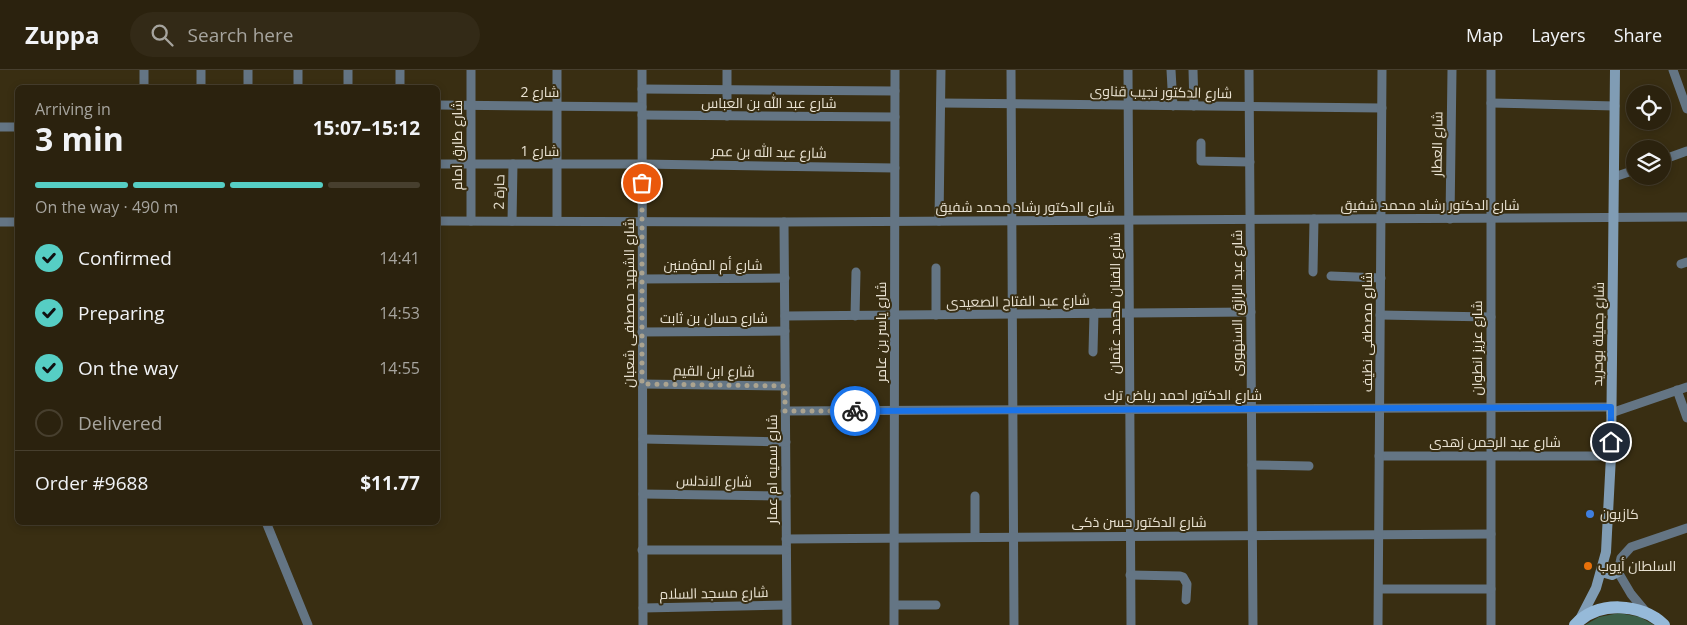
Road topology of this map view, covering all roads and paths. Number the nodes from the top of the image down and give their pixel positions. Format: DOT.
graph roads {
  1 [pos="144,70"];
  2 [pos="201,70"];
  3 [pos="248,70"];
  4 [pos="298,70"];
  5 [pos="348,70"];
  6 [pos="400,70"];
  7 [pos="471,70"];
  8 [pos="557,70"];
  9 [pos="642,70"];
  10 [pos="727,70"];
  11 [pos="895,70"];
  12 [pos="941,70"];
  13 [pos="1011,70"];
  14 [pos="1128,70"];
  15 [pos="1171,70"];
  16 [pos="1193,70"];
  17 [pos="1249,70"];
  18 [pos="1382,70"];
  19 [pos="1452,70"];
  20 [pos="1490,70"];
  21 [pos="1615,70"];
  22 [pos="1673,70"];
  23 [pos="144,85"];
  24 [pos="201,85"];
  25 [pos="248,85"];
  26 [pos="298,85"];
  27 [pos="348,85"];
  28 [pos="400,85"];
  29 [pos="642,89"];
  30 [pos="727,90"];
  31 [pos="895,91"];
  32 [pos="941,103"];
  33 [pos="1490,103"];
  34 [pos="1011,104"];
  35 [pos="440,105"];
  36 [pos="471,105"];
  37 [pos="557,106"];
  38 [pos="1128,106"];
  39 [pos="1173,106"];
  40 [pos="1194,106"];
  41 [pos="1615,106"];
  42 [pos="1249,107"];
  43 [pos="1382,108"];
  44 [pos="1687,109"];
  45 [pos="642,111"];
  46 [pos="727,116"];
  47 [pos="895,117"];
  48 [pos="0,127"];
  49 [pos="15,127"];
  50 [pos="1201,143"];
  51 [pos="1687,151"];
  52 [pos="1671,157"];
  53 [pos="1250,162"];
  54 [pos="440,164"];
  55 [pos="471,164"];
  56 [pos="513,164"];
  57 [pos="557,164"];
  58 [pos="642,164"];
  59 [pos="895,168"];
  60 [pos="1626,173"];
  61 [pos="1614,177"];
  62 [pos="1687,217"];
  63 [pos="1491,218"];
  64 [pos="1613,218"];
  65 [pos="1314,219"];
  66 [pos="1381,219"];
  67 [pos="1450,219"];
  68 [pos="1129,220"];
  69 [pos="1250,220"];
  70 [pos="440,221"];
  71 [pos="471,221"];
  72 [pos="512,221"];
  73 [pos="557,221"];
  74 [pos="896,221"];
  75 [pos="939,221"];
  76 [pos="1012,221"];
  77 [pos="0,222"];
  78 [pos="15,222"];
  79 [pos="642,222"];
  80 [pos="784,222"];
  81 [pos="936,268"];
  82 [pos="856,272"];
  83 [pos="1313,272"];
  84 [pos="1331,276"];
  85 [pos="785,278"];
  86 [pos="1381,278"];
  87 [pos="642,279"];
  88 [pos="1251,312"];
  89 [pos="1129,313"];
  90 [pos="1012,314"];
  91 [pos="1094,314"];
  92 [pos="936,315"];
  93 [pos="1380,315"];
  94 [pos="785,316"];
  95 [pos="855,316"];
  96 [pos="895,316"];
  97 [pos="1491,317"];
  98 [pos="785,331"];
  99 [pos="642,332"];
  100 [pos="1093,352"];
  101 [pos="642,384"];
  102 [pos="785,386"];
  103 [pos="1687,387"];
  104 [pos="1678,390"];
  105 [pos="1380,408"];
  106 [pos="1491,408"];
  107 [pos="1130,409"];
  108 [pos="1252,409"];
  109 [pos="895,410"];
  110 [pos="1013,410"];
  111 [pos="1611,410"];
  112 [pos="785,411"];
  113 [pos="1687,418"];
  114 [pos="642,439"];
  115 [pos="786,442"];
  116 [pos="1379,456"];
  117 [pos="1491,456"];
  118 [pos="1611,456"];
  119 [pos="1252,465"];
  120 [pos="1309,466"];
  121 [pos="642,494"];
  122 [pos="786,496"];
  123 [pos="976,496"];
  124 [pos="267,525"];
  125 [pos="1687,528"];
  126 [pos="1491,534"];
  127 [pos="1379,535"];
  128 [pos="1130,536"];
  129 [pos="1252,536"];
  130 [pos="976,537"];
  131 [pos="1013,537"];
  132 [pos="895,538"];
  133 [pos="786,539"];
  134 [pos="642,550"];
  135 [pos="786,550"];
  136 [pos="1602,571"];
  137 [pos="1618,572"];
  138 [pos="1130,575"];
  139 [pos="1378,589"];
  140 [pos="1491,589"];
  141 [pos="1186,600"];
  142 [pos="786,605"];
  143 [pos="895,605"];
  144 [pos="936,605"];
  145 [pos="643,608"];
  146 [pos="1646,613"];
  147 [pos="1577,623"];
  148 [pos="308,625"];
  149 [pos="643,625"];
  150 [pos="787,625"];
  151 [pos="894,625"];
  152 [pos="1014,625"];
  153 [pos="1131,625"];
  154 [pos="1253,625"];
  155 [pos="1378,625"];
  156 [pos="1491,625"];
  157 [pos="1664,625"];
  1 -- 23 [label="street"];
  2 -- 24 [label="street"];
  3 -- 25 [label="street"];
  4 -- 26 [label="street"];
  5 -- 27 [label="street"];
  6 -- 28 [label="street"];
  7 -- 36 [label="street, شارع طارق امام"];
  8 -- 37 [label="street"];
  9 -- 29 [label="street, شارع الشهيد مصطفى شعبان"];
  10 -- 30 [label="street"];
  11 -- 31 [label="street, شارع ياسر بن عامر"];
  12 -- 32 [label="street"];
  13 -- 34 [label="street"];
  14 -- 38 [label="street, شارع الفنان محمد عثمان"];
  15 -- 39 [label="street"];
  16 -- 40 [label="street"];
  17 -- 42 [label="street, شارع عبد الرازق السنهورى"];
  18 -- 43 [label="street, شارع مصطفى نظيف"];
  19 -- 67 [label="street, شارع العطار"];
  20 -- 33 [label="street, شارع عزيز انطوان"];
  21 -- 41 [label="main road, شارع جميلة بوحريد"];
  22 -- 44 [label="street"];
  29 -- 30 [label="street"];
  29 -- 45 [label="street, شارع الشهيد مصطفى شعبان"];
  30 -- 31 [label="street"];
  30 -- 46 [label="street"];
  31 -- 47 [label="street, شارع ياسر بن عامر"];
  32 -- 34 [label="street, شارع الدكتور نجيب قناوى"];
  32 -- 75 [label="street"];
  33 -- 41 [label="street"];
  33 -- 63 [label="street, شارع عزيز انطوان"];
  34 -- 38 [label="street, شارع الدكتور نجيب قناوى"];
  34 -- 76 [label="street"];
  35 -- 36 [label="street, شارع 2"];
  36 -- 37 [label="street, شارع 2"];
  36 -- 55 [label="street, شارع طارق امام"];
  37 -- 45 [label="street, شارع 2"];
  37 -- 57 [label="street"];
  38 -- 39 [label="street, شارع الدكتور نجيب قناوى"];
  38 -- 68 [label="street, شارع الفنان محمد عثمان"];
  39 -- 40 [label="street, شارع الدكتور نجيب قناوى"];
  40 -- 42 [label="street, شارع الدكتور نجيب قناوى"];
  41 -- 61 [label="main road, شارع جميلة بوحريد"];
  42 -- 43 [label="street, شارع الدكتور نجيب قناوى"];
  42 -- 53 [label="street, شارع عبد الرازق السنهورى"];
  43 -- 66 [label="street, شارع مصطفى نظيف"];
  45 -- 46 [label="street, شارع عبد الله بن العباس"];
  45 -- 58 [label="street, شارع الشهيد مصطفى شعبان"];
  46 -- 47 [label="street, شارع عبد الله بن العباس"];
  47 -- 59 [label="street, شارع ياسر بن عامر"];
  48 -- 49 [label="street"];
  50 -- 53 [label="street"];
  51 -- 52 [label="street"];
  53 -- 69 [label="street, شارع عبد الرازق السنهورى"];
  54 -- 55 [label="street, شارع 1"];
  55 -- 56 [label="street, شارع 1"];
  55 -- 71 [label="street, شارع طارق امام"];
  56 -- 57 [label="street, شارع 1"];
  56 -- 72 [label="street, حارة 2"];
  57 -- 58 [label="street, شارع 1"];
  57 -- 73 [label="street"];
  58 -- 59 [label="street, شارع عبد الله بن عمر"];
  58 -- 79 [label="street, شارع الشهيد مصطفى شعبان"];
  59 -- 74 [label="street, شارع ياسر بن عامر"];
  60 -- 61 [label="street"];
  61 -- 64 [label="main road, شارع جميلة بوحريد"];
  62 -- 64 [label="street, شارع الدكتور رشاد محمد شفيق"];
  63 -- 64 [label="street, شارع الدكتور رشاد محمد شفيق"];
  63 -- 67 [label="street, شارع الدكتور رشاد محمد شفيق"];
  63 -- 97 [label="street, شارع عزيز انطوان"];
  64 -- 111 [label="main road, شارع جميلة بوحريد"];
  65 -- 66 [label="street, شارع الدكتور رشاد محمد شفيق"];
  65 -- 69 [label="street, شارع الدكتور رشاد محمد شفيق"];
  65 -- 83 [label="street"];
  66 -- 67 [label="street, شارع الدكتور رشاد محمد شفيق"];
  66 -- 86 [label="street, شارع مصطفى نظيف"];
  68 -- 69 [label="street, شارع الدكتور رشاد محمد شفيق"];
  68 -- 76 [label="street, شارع الدكتور رشاد محمد شفيق"];
  68 -- 89 [label="street, شارع الفنان محمد عثمان"];
  69 -- 88 [label="street, شارع عبد الرازق السنهورى"];
  70 -- 71 [label="street, شارع الدكتور رشاد محمد شفيق"];
  71 -- 72 [label="street, شارع الدكتور رشاد محمد شفيق"];
  72 -- 73 [label="street, شارع الدكتور رشاد محمد شفيق"];
  73 -- 79 [label="street, شارع الدكتور رشاد محمد شفيق"];
  74 -- 75 [label="street, شارع الدكتور رشاد محمد شفيق"];
  74 -- 80 [label="street, شارع الدكتور رشاد محمد شفيق"];
  74 -- 96 [label="street, شارع ياسر بن عامر"];
  75 -- 76 [label="street, شارع الدكتور رشاد محمد شفيق"];
  76 -- 90 [label="street"];
  77 -- 78 [label="street"];
  79 -- 80 [label="street, شارع الدكتور رشاد محمد شفيق"];
  79 -- 87 [label="street, شارع الشهيد مصطفى شعبان"];
  80 -- 85 [label="street, شارع سميه ام عمار"];
  81 -- 92 [label="street"];
  82 -- 95 [label="street"];
  84 -- 86 [label="street"];
  85 -- 87 [label="street, شارع أم المؤمنين"];
  85 -- 94 [label="street, شارع سميه ام عمار"];
  86 -- 93 [label="street, شارع مصطفى نظيف"];
  87 -- 99 [label="street, شارع الشهيد مصطفى شعبان"];
  88 -- 89 [label="street, شارع عبد الفتاح الصعيدى"];
  88 -- 108 [label="street, شارع عبد الرازق السنهورى"];
  89 -- 91 [label="street, شارع عبد الفتاح الصعيدى"];
  89 -- 107 [label="street, شارع الفنان محمد عثمان"];
  90 -- 91 [label="street, شارع عبد الفتاح الصعيدى"];
  90 -- 92 [label="street, شارع عبد الفتاح الصعيدى"];
  90 -- 110 [label="street"];
  91 -- 100 [label="street"];
  92 -- 96 [label="street, شارع عبد الفتاح الصعيدى"];
  93 -- 97 [label="street"];
  93 -- 105 [label="street, شارع مصطفى نظيف"];
  94 -- 95 [label="street, شارع عبد الفتاح الصعيدى"];
  94 -- 98 [label="street, شارع سميه ام عمار"];
  95 -- 96 [label="street, شارع عبد الفتاح الصعيدى"];
  96 -- 109 [label="street, شارع ياسر بن عامر"];
  97 -- 106 [label="street, شارع عزيز انطوان"];
  98 -- 99 [label="street, شارع حسان بن ثابت"];
  98 -- 102 [label="street, شارع سميه ام عمار"];
  99 -- 101 [label="street, شارع الشهيد مصطفى شعبان"];
  101 -- 102 [label="street, شارع ابن القيم"];
  101 -- 114 [label="street, شارع الشهيد مصطفى شعبان"];
  102 -- 112 [label="street, شارع سميه ام عمار"];
  103 -- 104 [label="street, شارع الدكتور احمد رياض ترك"];
  104 -- 111 [label="street, شارع الدكتور احمد رياض ترك"];
  104 -- 113 [label="street"];
  105 -- 106 [label="street, شارع الدكتور احمد رياض ترك"];
  105 -- 108 [label="street, شارع الدكتور احمد رياض ترك"];
  105 -- 116 [label="street, شارع مصطفى نظيف"];
  106 -- 111 [label="street, شارع الدكتور احمد رياض ترك"];
  106 -- 117 [label="street, شارع عزيز انطوان"];
  107 -- 108 [label="street, شارع الدكتور احمد رياض ترك"];
  107 -- 110 [label="street, شارع الدكتور احمد رياض ترك"];
  107 -- 128 [label="street, شارع الفنان محمد عثمان"];
  108 -- 119 [label="street, شارع عبد الرازق السنهورى"];
  109 -- 110 [label="street, شارع الدكتور احمد رياض ترك"];
  109 -- 112 [label="street, شارع الدكتور احمد رياض ترك"];
  109 -- 132 [label="street, شارع ياسر بن عامر"];
  110 -- 131 [label="street"];
  111 -- 118 [label="main road, شارع جميلة بوحريد"];
  112 -- 115 [label="street, شارع سميه ام عمار"];
  114 -- 115 [label="street"];
  114 -- 121 [label="street, شارع الشهيد مصطفى شعبان"];
  115 -- 122 [label="street, شارع سميه ام عمار"];
  116 -- 117 [label="street, شارع عبد الرحمن زهدى"];
  116 -- 127 [label="street, شارع مصطفى نظيف"];
  117 -- 118 [label="street, شارع عبد الرحمن زهدى"];
  117 -- 126 [label="street, شارع عزيز انطوان"];
  118 -- 136 [label="main road, شارع جميلة بوحريد"];
  119 -- 120 [label="street"];
  119 -- 129 [label="street, شارع عبد الرازق السنهورى"];
  121 -- 122 [label="street, شارع الاندلس"];
  121 -- 134 [label="street, شارع الشهيد مصطفى شعبان"];
  122 -- 133 [label="street, شارع سميه ام عمار"];
  123 -- 130 [label="street"];
  124 -- 148 [label="street"];
  125 -- 137 [label="street"];
  126 -- 127 [label="street, شارع الدكتور حسن ذكى"];
  126 -- 140 [label="street, شارع عزيز انطوان"];
  127 -- 129 [label="street, شارع الدكتور حسن ذكى"];
  127 -- 139 [label="street, شارع مصطفى نظيف"];
  128 -- 129 [label="street, شارع الدكتور حسن ذكى"];
  128 -- 131 [label="street, شارع الدكتور حسن ذكى"];
  128 -- 138 [label="street, شارع الفنان محمد عثمان"];
  129 -- 154 [label="street, شارع عبد الرازق السنهورى"];
  130 -- 131 [label="street, شارع الدكتور حسن ذكى"];
  130 -- 132 [label="street, شارع الدكتور حسن ذكى"];
  131 -- 152 [label="street"];
  132 -- 133 [label="street, شارع الدكتور حسن ذكى"];
  132 -- 143 [label="street, شارع ياسر بن عامر"];
  133 -- 135 [label="street, شارع سميه ام عمار"];
  134 -- 135 [label="street"];
  134 -- 145 [label="street, شارع الشهيد مصطفى شعبان"];
  135 -- 142 [label="street, شارع سميه ام عمار"];
  136 -- 137 [label="main road"];
  136 -- 147 [label="main road, شارع جميلة بوحريد"];
  137 -- 146 [label="street"];
  138 -- 141 [label="street"];
  138 -- 153 [label="street, شارع الفنان محمد عثمان"];
  139 -- 140 [label="street"];
  139 -- 155 [label="street, شارع مصطفى نظيف"];
  140 -- 156 [label="street, شارع عزيز انطوان"];
  142 -- 145 [label="street, شارع مسجد السلام"];
  142 -- 150 [label="street, شارع سميه ام عمار"];
  143 -- 144 [label="street"];
  143 -- 151 [label="street, شارع ياسر بن عامر"];
  145 -- 149 [label="street, شارع الشهيد مصطفى شعبان"];
  146 -- 147 [label="main road"];
  146 -- 157 [label="main road"];
}
